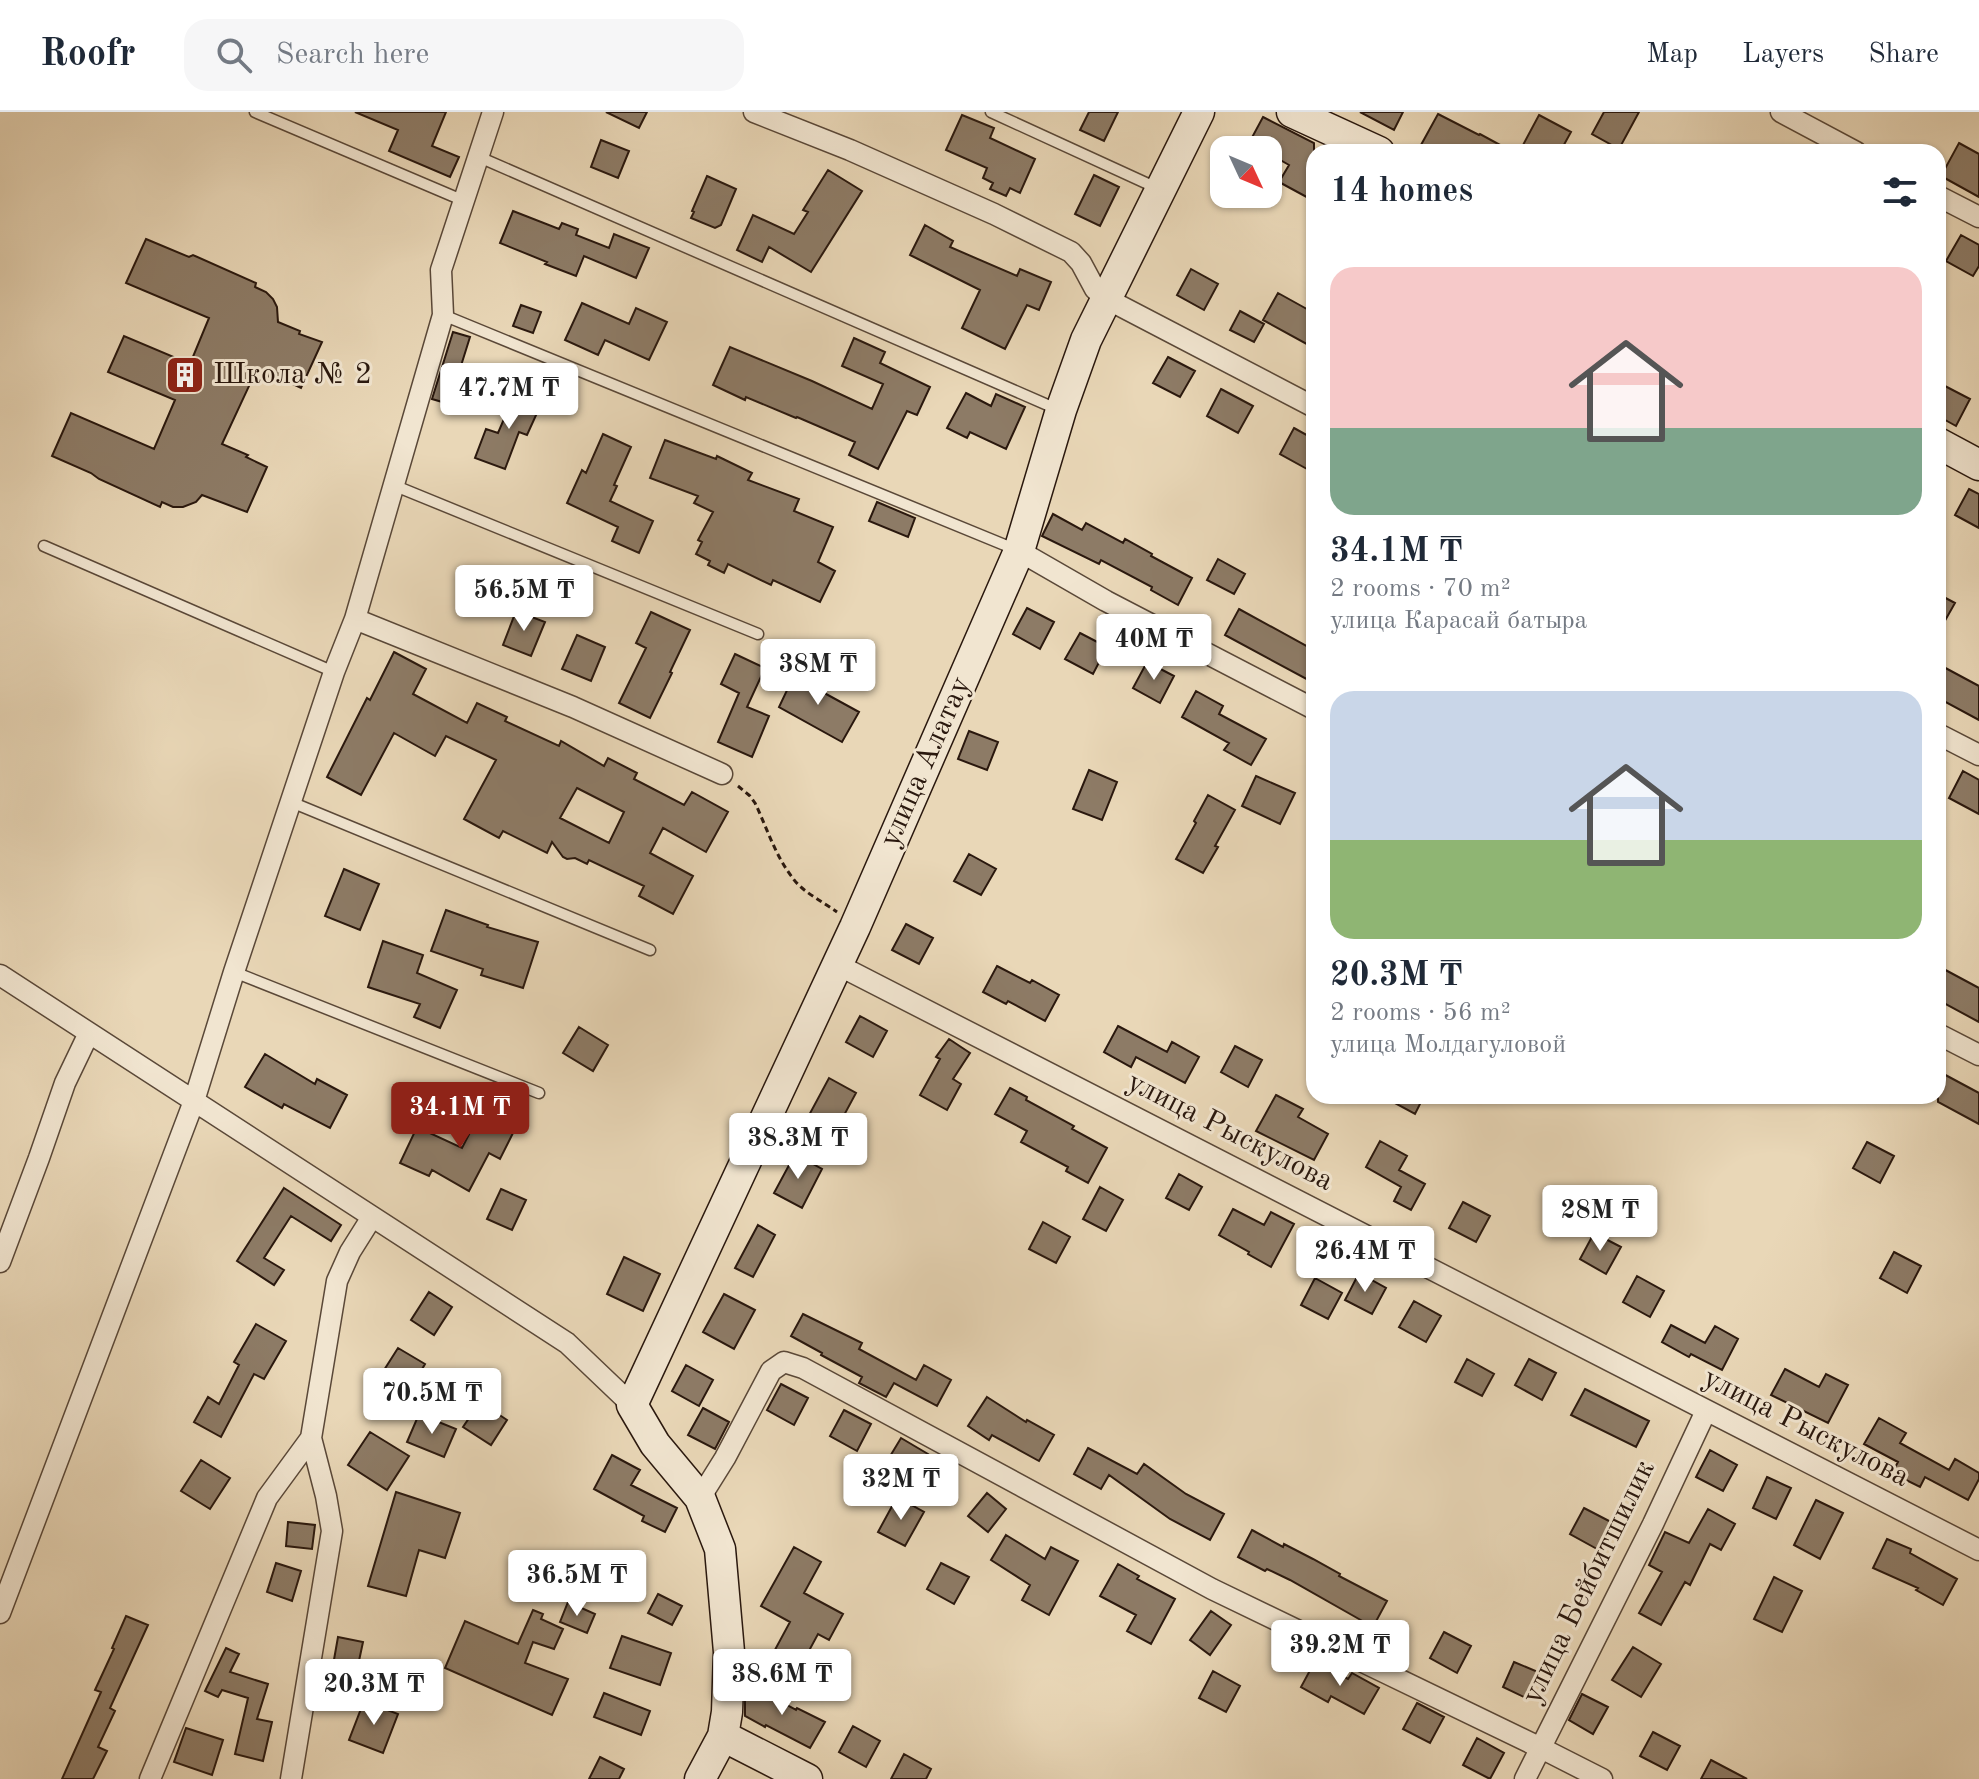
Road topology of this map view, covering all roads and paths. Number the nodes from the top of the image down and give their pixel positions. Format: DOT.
graph roads {
  1 [pos="255,112"];
  2 [pos="493,112"];
  3 [pos="754,112"];
  4 [pos="991,112"];
  5 [pos="1199,112"];
  6 [pos="1292,112"];
  7 [pos="1781,112"];
  8 [pos="1362,144"];
  9 [pos="1841,144"];
  10 [pos="479,157"];
  11 [pos="1161,190"];
  12 [pos="462,200"];
  13 [pos="1946,200"];
  14 [pos="1979,217"];
  15 [pos="1107,299"];
  16 [pos="443,315"];
  17 [pos="1306,403"];
  18 [pos="1061,410"];
  19 [pos="1946,447"];
  20 [pos="1979,465"];
  21 [pos="393,485"];
  22 [pos="44,546"];
  23 [pos="1019,551"];
  24 [pos="355,619"];
  25 [pos="758,634"];
  26 [pos="334,672"];
  27 [pos="1306,705"];
  28 [pos="1946,738"];
  29 [pos="1979,755"];
  30 [pos="722,774"];
  31 [pos="291,802"];
  32 [pos="855,927"];
  33 [pos="650,950"];
  34 [pos="838,965"];
  35 [pos="234,972"];
  36 [pos="0,975"];
  37 [pos="89,1033"];
  38 [pos="1946,1038"];
  39 [pos="1979,1055"];
  40 [pos="539,1093"];
  41 [pos="194,1101"];
  42 [pos="372,1217"];
  43 [pos="0,1262"];
  44 [pos="632,1405"];
  45 [pos="1706,1411"];
  46 [pos="311,1438"];
  47 [pos="700,1498"];
  48 [pos="1979,1550"];
  49 [pos="0,1613"];
  50 [pos="723,1736"];
  51 [pos="1541,1748"];
  52 [pos="150,1779"];
  53 [pos="291,1779"];
  54 [pos="700,1779"];
  55 [pos="807,1779"];
  56 [pos="1525,1779"];
  57 [pos="1602,1779"];
  1 -- 12 [label="lane"];
  2 -- 10 [label="street"];
  3 -- 15 [label="street"];
  4 -- 11 [label="lane"];
  5 -- 11 [label="street, улица Алатау"];
  6 -- 8 [label="street"];
  7 -- 9 [label="street"];
  10 -- 12 [label="street"];
  10 -- 18 [label="lane"];
  11 -- 15 [label="street, улица Алатау"];
  12 -- 16 [label="street"];
  13 -- 14 [label="street"];
  15 -- 17 [label="street"];
  15 -- 18 [label="street, улица Алатау"];
  16 -- 21 [label="street"];
  16 -- 23 [label="lane"];
  18 -- 23 [label="street, улица Алатау"];
  19 -- 20 [label="street"];
  21 -- 24 [label="street"];
  21 -- 25 [label="lane"];
  22 -- 26 [label="lane"];
  23 -- 27 [label="street"];
  23 -- 32 [label="street, улица Алатау"];
  24 -- 26 [label="street"];
  24 -- 30 [label="street"];
  26 -- 31 [label="street"];
  28 -- 29 [label="street"];
  30 -- 32 [label="path"];
  31 -- 33 [label="lane"];
  31 -- 35 [label="street"];
  32 -- 34 [label="street, улица Алатау"];
  34 -- 44 [label="street, улица Алатау"];
  34 -- 45 [label="street, улица Рыскулова"];
  35 -- 40 [label="lane"];
  35 -- 41 [label="street"];
  36 -- 37 [label="street"];
  37 -- 41 [label="street"];
  37 -- 43 [label="street"];
  38 -- 39 [label="street"];
  41 -- 42 [label="street"];
  41 -- 49 [label="street"];
  42 -- 44 [label="street"];
  42 -- 46 [label="street"];
  44 -- 47 [label="street"];
  45 -- 48 [label="street, улица Рыскулова"];
  45 -- 51 [label="street, улица Бейбитшилик"];
  46 -- 52 [label="street"];
  46 -- 53 [label="street"];
  47 -- 50 [label="street"];
  47 -- 51 [label="street"];
  50 -- 54 [label="street"];
  50 -- 55 [label="street"];
  51 -- 56 [label="street, улица Бейбитшилик"];
  51 -- 57 [label="street"];
}
